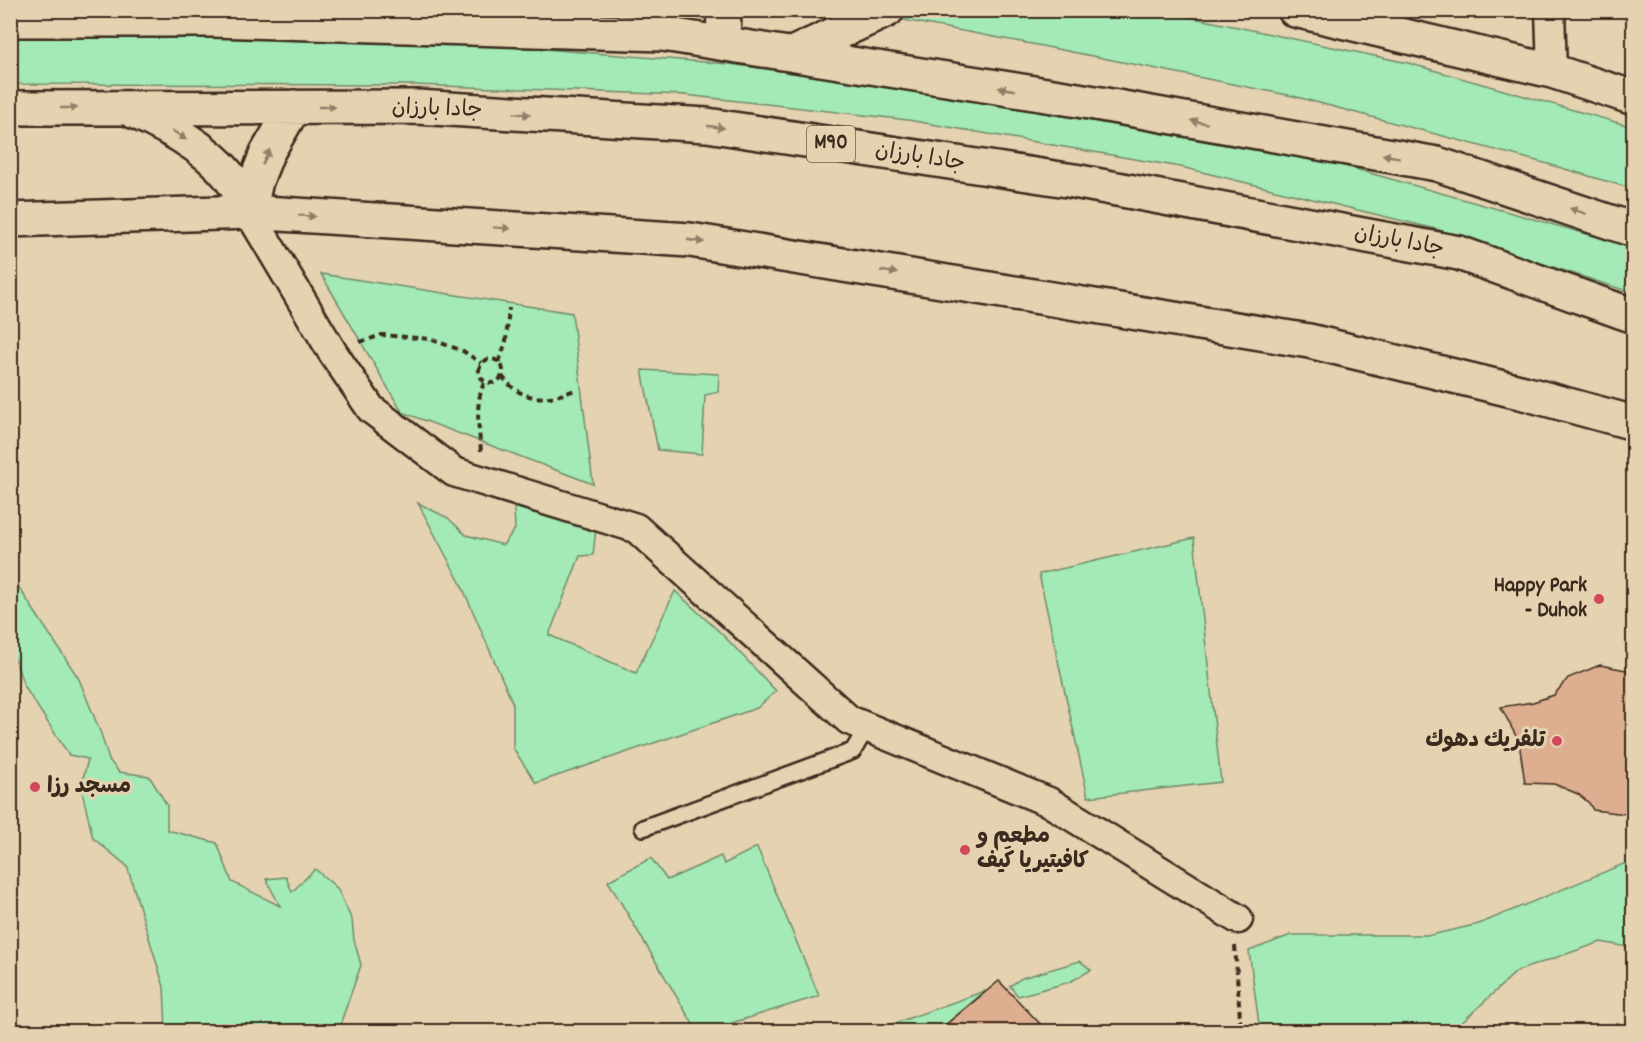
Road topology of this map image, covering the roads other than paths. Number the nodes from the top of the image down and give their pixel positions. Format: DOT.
graph roads {
  1 [pos="724,10"];
  2 [pos="1295,10"];
  3 [pos="1550,10"];
  4 [pos="873,14"];
  5 [pos="10,20"];
  6 [pos="663,22"];
  7 [pos="723,43"];
  8 [pos="792,54"];
  9 [pos="1552,71"];
  10 [pos="1634,98"];
  11 [pos="294,107"];
  12 [pos="10,108"];
  13 [pos="127,108"];
  14 [pos="249,212"];
  15 [pos="11,222"];
  16 [pos="1634,230"];
  17 [pos="1634,316"];
  18 [pos="1634,423"];
  19 [pos="867,727"];
  20 [pos="643,828"];
  21 [pos="1238,919"];
  1 -- 7 [label="main road"];
  2 -- 9 [label="main road"];
  3 -- 9 [label="street"];
  4 -- 8 [label="main road"];
  5 -- 6 [label="main road"];
  6 -- 7 [label="main road"];
  7 -- 8 [label="main road"];
  16 -- 8 [label="main road, one-way"];
  9 -- 10 [label="main road"];
  11 -- 13 [label="main road, جادا بارزان / M90"];
  14 -- 11 [label="main road, one-way"];
  11 -- 17 [label="main road, جادا بارزان / M90, one-way"];
  12 -- 13 [label="main road, جادا بارزان / M90, one-way"];
  13 -- 14 [label="main road, one-way"];
  14 -- 15 [label="main road"];
  14 -- 18 [label="main road, one-way"];
  14 -- 19 [label="street"];
  19 -- 20 [label="lane"];
  19 -- 21 [label="street"];
}
